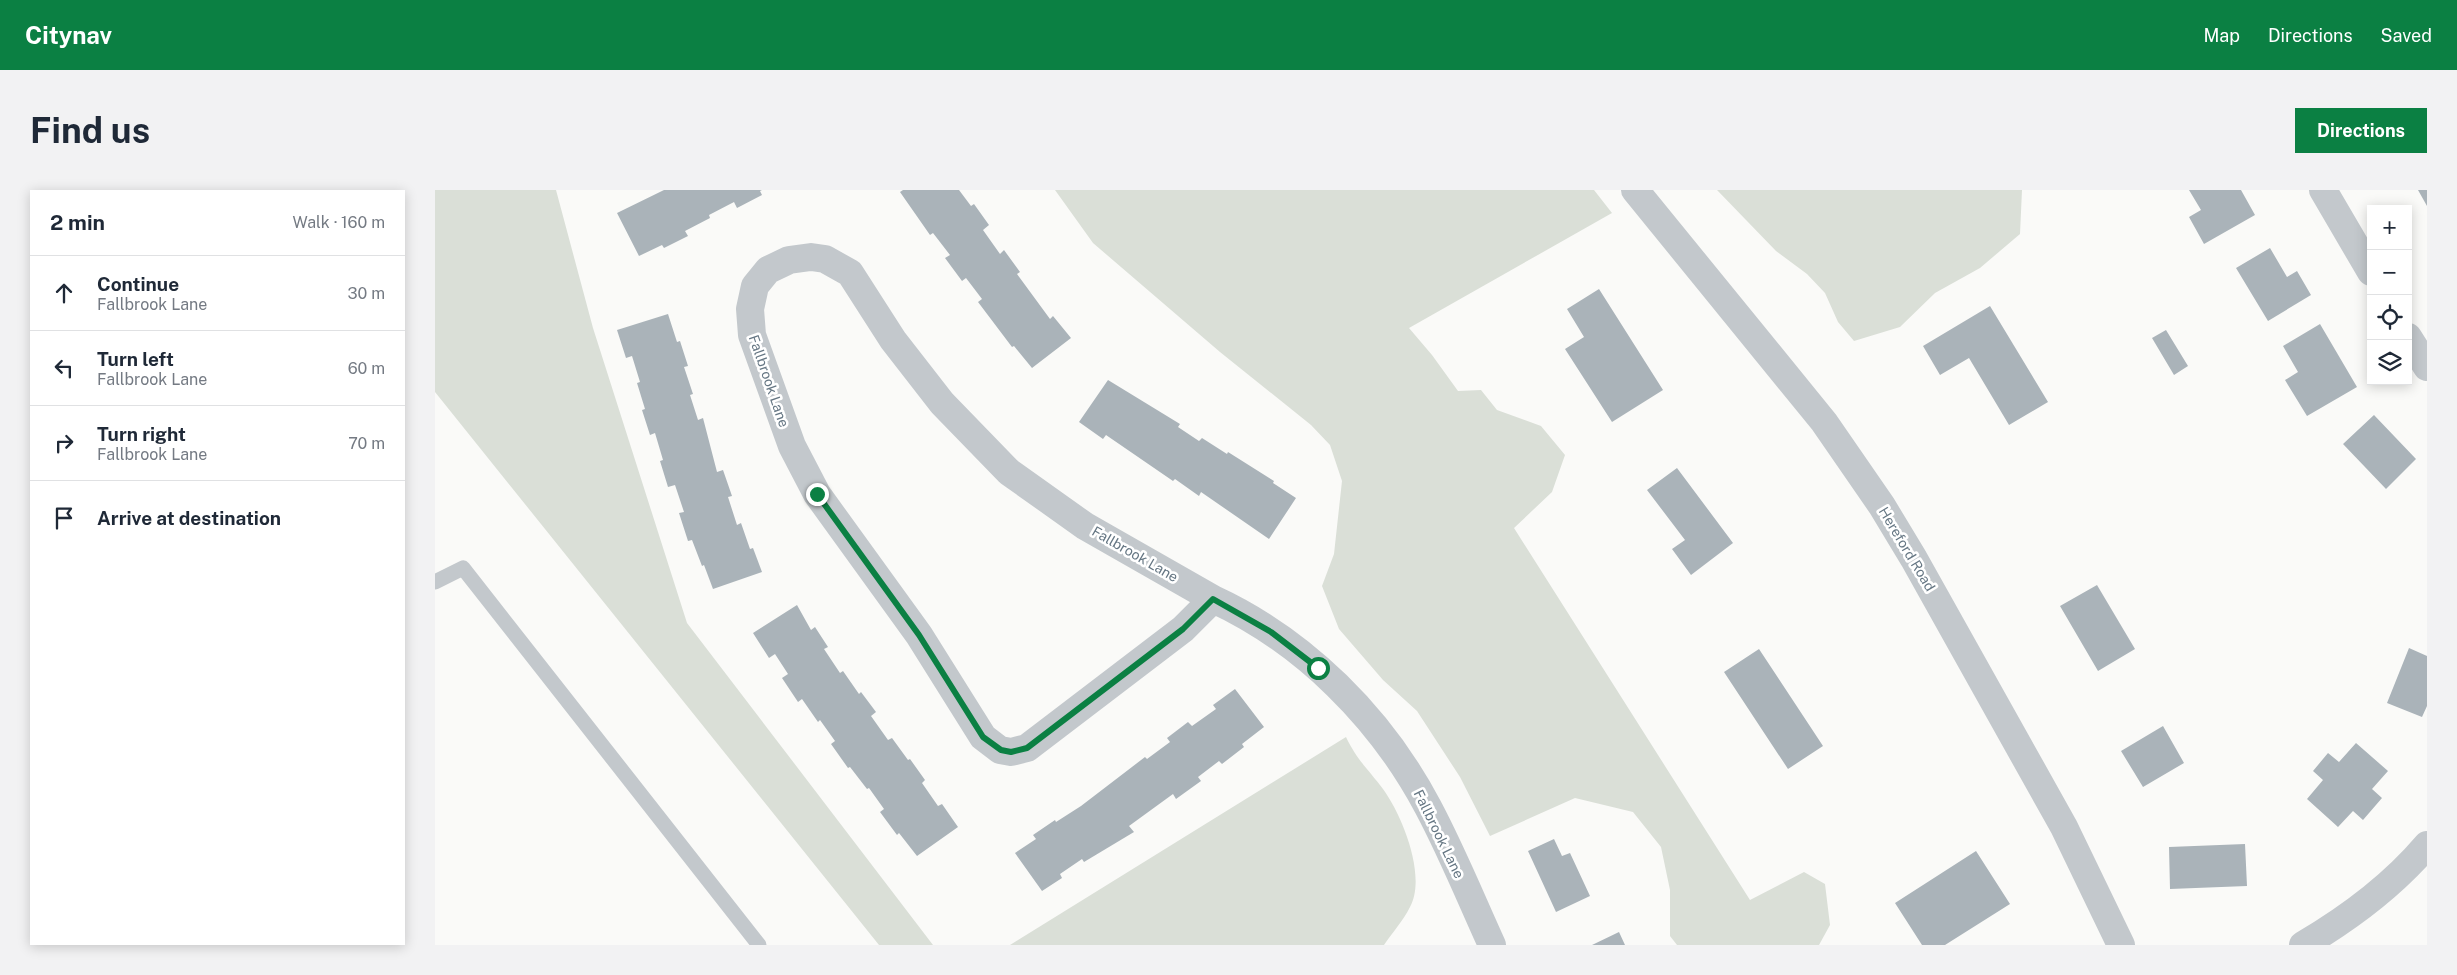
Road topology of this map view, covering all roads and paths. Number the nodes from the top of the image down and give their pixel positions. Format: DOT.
graph roads {
  1 [pos="1635,190"];
  2 [pos="2323,190"];
  3 [pos="2367,265"];
  4 [pos="2410,340"];
  5 [pos="2427,367"];
  6 [pos="435,582"];
  7 [pos="1213,599"];
  8 [pos="2427,845"];
  9 [pos="759,945"];
  10 [pos="1492,945"];
  11 [pos="2121,945"];
  12 [pos="2303,945"];
  1 -- 11 [label="street, Hereford Road"];
  2 -- 3 [label="street"];
  4 -- 5 [label="street"];
  6 -- 9 [label="lane"];
  7 -- 7 [label="street, Fallbrook Lane"];
  7 -- 10 [label="street, Fallbrook Lane"];
  8 -- 12 [label="street"];
}
